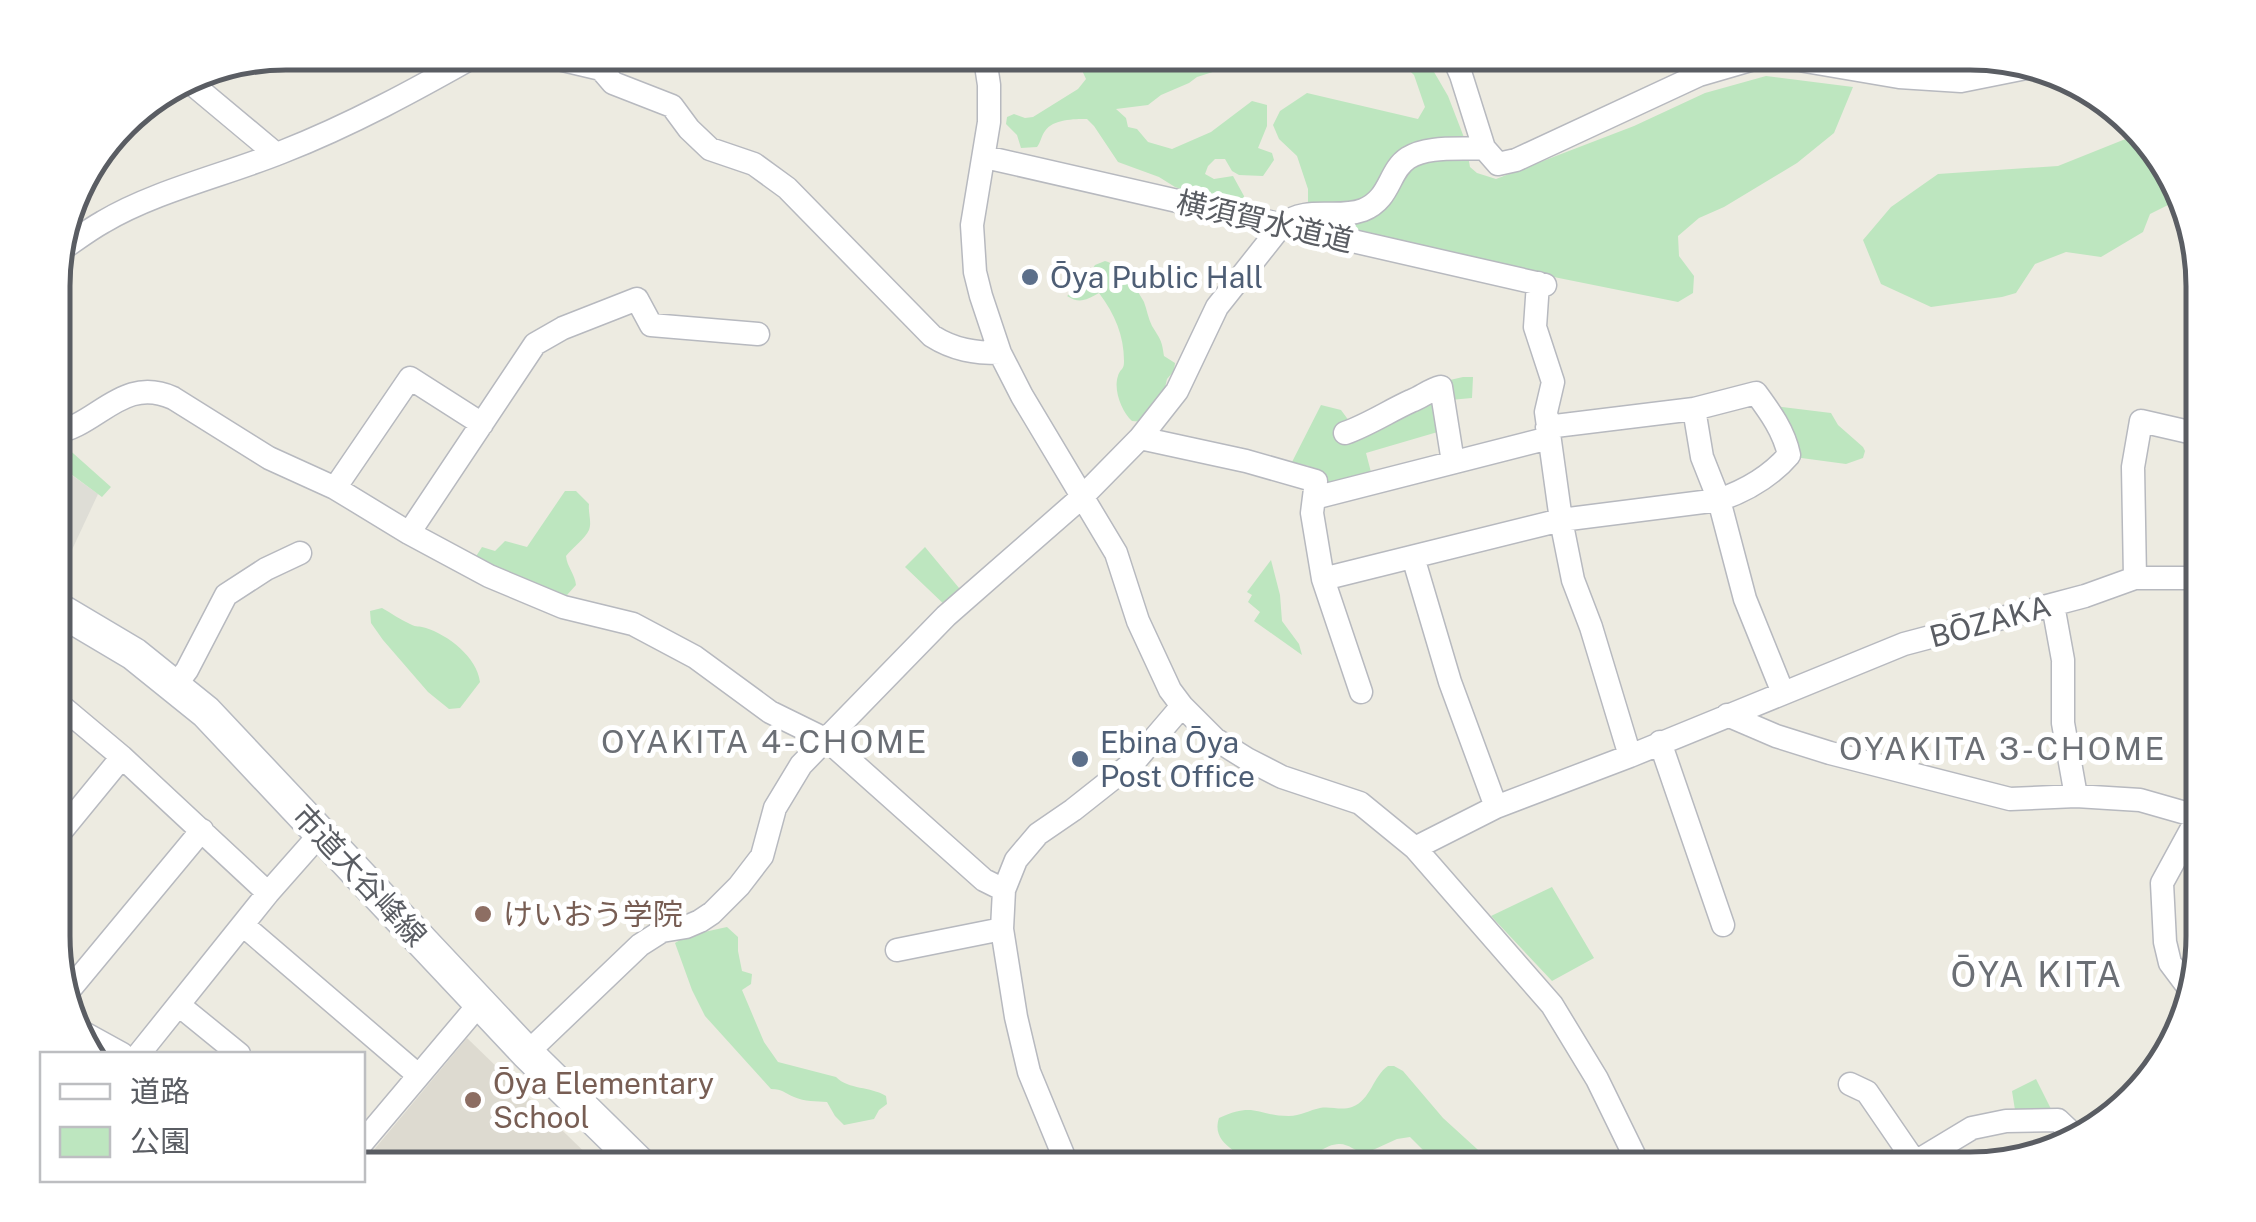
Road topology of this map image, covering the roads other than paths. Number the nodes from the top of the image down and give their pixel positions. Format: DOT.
graph roads {
  1 [pos="449,70"];
  2 [pos="602,70"];
  3 [pos="986,70"];
  4 [pos="1459,70"];
  5 [pos="1716,70"];
  6 [pos="1858,70"];
  7 [pos="2002,73"];
  8 [pos="199,89"];
  9 [pos="1484,148"];
  10 [pos="276,154"];
  11 [pos="985,157"];
  12 [pos="1282,225"];
  13 [pos="75,241"];
  14 [pos="758,334"];
  15 [pos="1000,353"];
  16 [pos="1694,410"];
  17 [pos="482,424"];
  18 [pos="70,429"];
  19 [pos="2186,431"];
  20 [pos="1548,432"];
  21 [pos="1345,433"];
  22 [pos="1140,438"];
  23 [pos="1453,462"];
  24 [pos="335,488"];
  25 [pos="1082,497"];
  26 [pos="1314,498"];
  27 [pos="1719,500"];
  28 [pos="1561,520"];
  29 [pos="409,533"];
  30 [pos="300,552"];
  31 [pos="1413,558"];
  32 [pos="2135,578"];
  33 [pos="2186,578"];
  34 [pos="1323,579"];
  35 [pos="2052,605"];
  36 [pos="70,614"];
  37 [pos="175,686"];
  38 [pos="1361,692"];
  39 [pos="1783,694"];
  40 [pos="1182,706"];
  41 [pos="70,713"];
  42 [pos="1727,716"];
  43 [pos="827,740"];
  44 [pos="1660,742"];
  45 [pos="1630,756"];
  46 [pos="122,757"];
  47 [pos="2076,796"];
  48 [pos="1496,807"];
  49 [pos="2186,813"];
  50 [pos="70,820"];
  51 [pos="202,830"];
  52 [pos="322,833"];
  53 [pos="2186,842"];
  54 [pos="1415,848"];
  55 [pos="1004,890"];
  56 [pos="268,892"];
  57 [pos="1723,924"];
  58 [pos="243,925"];
  59 [pos="1002,930"];
  60 [pos="897,950"];
  61 [pos="2182,978"];
  62 [pos="75,983"];
  63 [pos="480,1003"];
  64 [pos="180,1006"];
  65 [pos="141,1052"];
  66 [pos="237,1052"];
  67 [pos="528,1052"];
  68 [pos="418,1075"];
  69 [pos="1850,1084"];
  70 [pos="2068,1129"];
  71 [pos="365,1139"];
  72 [pos="627,1152"];
  73 [pos="1062,1152"];
  74 [pos="1632,1152"];
  75 [pos="1902,1152"];
  76 [pos="1933,1152"];
  1 -- 10 [label="street"];
  2 -- 15 [label="street"];
  3 -- 11 [label="street"];
  4 -- 9 [label="street"];
  5 -- 9 [label="street"];
  6 -- 7 [label="street"];
  8 -- 10 [label="street"];
  9 -- 12 [label="street"];
  10 -- 13 [label="street"];
  11 -- 12 [label="street, 横須賀水道道"];
  11 -- 15 [label="street"];
  12 -- 20 [label="street, 横須賀水道道"];
  12 -- 22 [label="street"];
  14 -- 17 [label="street"];
  15 -- 25 [label="street"];
  16 -- 20 [label="street"];
  16 -- 27 [label="street"];
  16 -- 27 [label="street"];
  17 -- 24 [label="street"];
  17 -- 29 [label="street"];
  18 -- 24 [label="street"];
  19 -- 32 [label="street"];
  20 -- 23 [label="street"];
  20 -- 28 [label="street"];
  21 -- 23 [label="street"];
  22 -- 25 [label="street"];
  22 -- 26 [label="street"];
  23 -- 26 [label="street"];
  24 -- 29 [label="street"];
  25 -- 40 [label="street"];
  25 -- 43 [label="street"];
  26 -- 34 [label="street"];
  27 -- 28 [label="street"];
  27 -- 39 [label="street"];
  28 -- 31 [label="street"];
  28 -- 45 [label="street"];
  29 -- 43 [label="street"];
  30 -- 37 [label="street"];
  31 -- 34 [label="street"];
  31 -- 48 [label="street"];
  32 -- 33 [label="street, BŌZAKA"];
  32 -- 35 [label="street, BŌZAKA"];
  34 -- 38 [label="street"];
  35 -- 39 [label="street, BŌZAKA"];
  35 -- 47 [label="street"];
  36 -- 37 [label="street, 市道大谷峰線"];
  37 -- 52 [label="street, 市道大谷峰線"];
  39 -- 42 [label="street, BŌZAKA"];
  40 -- 54 [label="street"];
  40 -- 55 [label="street"];
  41 -- 46 [label="street"];
  42 -- 44 [label="street, BŌZAKA"];
  42 -- 47 [label="street"];
  43 -- 55 [label="street"];
  43 -- 67 [label="street"];
  44 -- 45 [label="street, BŌZAKA"];
  44 -- 57 [label="street"];
  45 -- 48 [label="street, BŌZAKA"];
  46 -- 50 [label="street"];
  46 -- 51 [label="street"];
  47 -- 49 [label="street"];
  48 -- 54 [label="street, BŌZAKA"];
  51 -- 56 [label="street"];
  51 -- 62 [label="street"];
  52 -- 56 [label="street"];
  52 -- 63 [label="street, 市道大谷峰線"];
  53 -- 61 [label="street"];
  54 -- 74 [label="street"];
  55 -- 59 [label="street"];
  56 -- 58 [label="street"];
  58 -- 64 [label="street"];
  58 -- 68 [label="street"];
  59 -- 60 [label="street"];
  59 -- 73 [label="street"];
  63 -- 67 [label="street, 市道大谷峰線"];
  63 -- 68 [label="street"];
  64 -- 65 [label="street"];
  64 -- 66 [label="street"];
  67 -- 72 [label="street, 市道大谷峰線"];
  68 -- 71 [label="street"];
  69 -- 75 [label="street"];
  70 -- 76 [label="street"];
}
